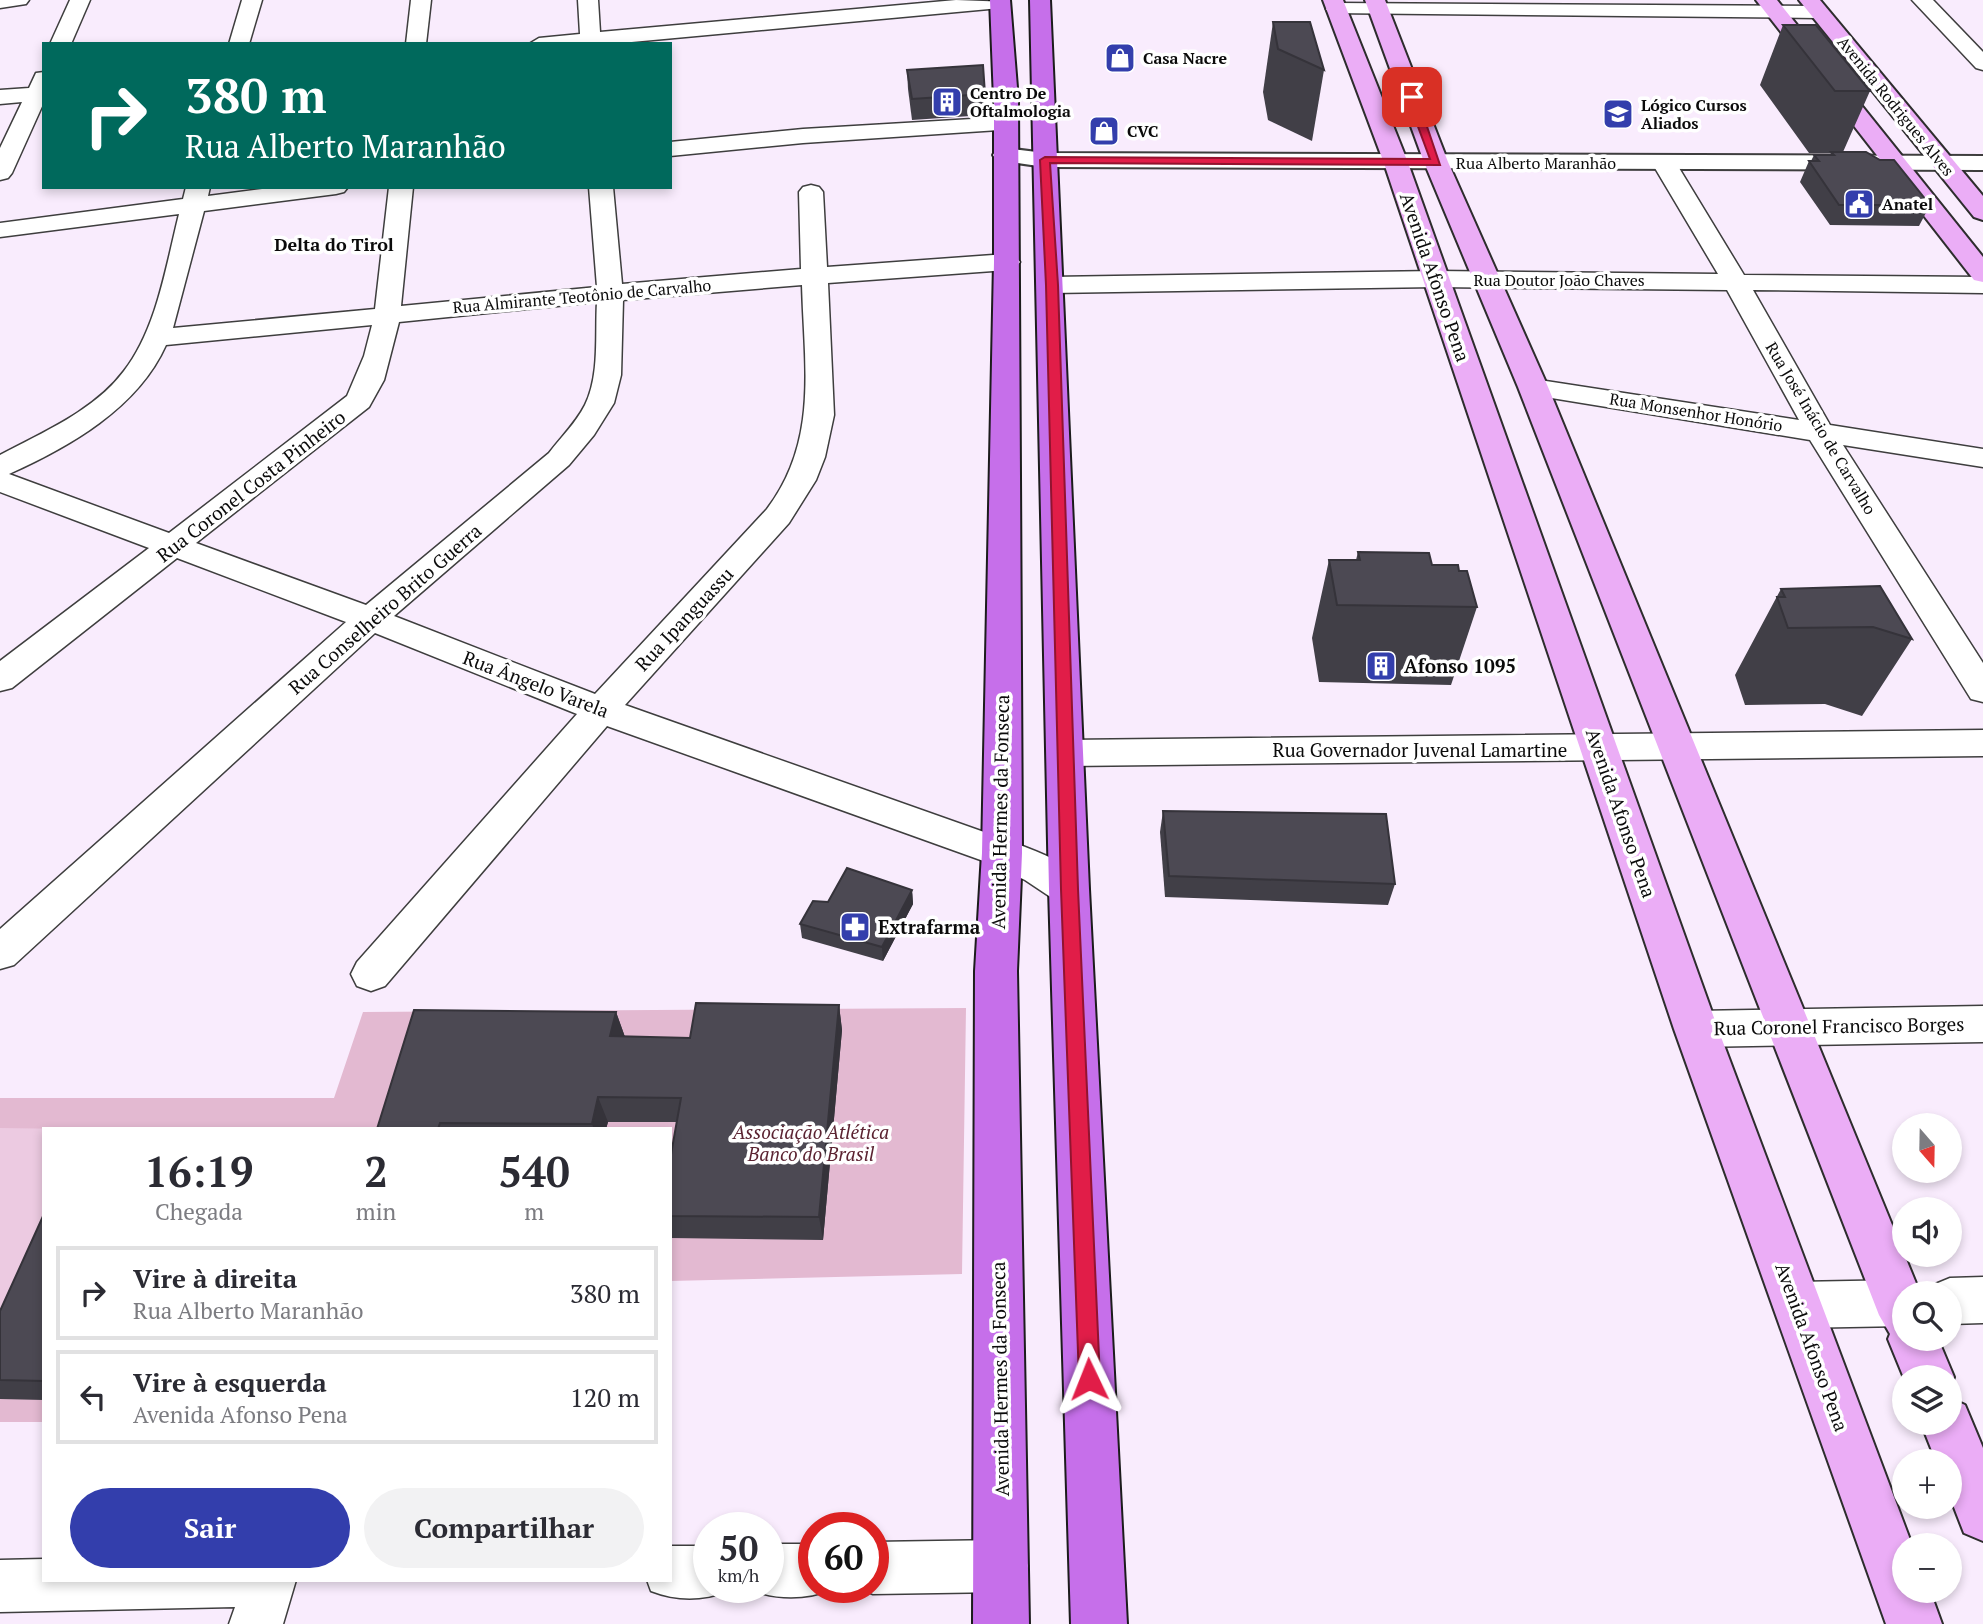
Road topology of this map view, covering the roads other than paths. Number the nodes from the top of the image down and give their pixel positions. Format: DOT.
graph roads {
  1 [pos="19,0"];
  2 [pos="80,0"];
  3 [pos="253,0"];
  4 [pos="421,0"];
  5 [pos="588,0"];
  6 [pos="1040,0"];
  7 [pos="1922,0"];
  8 [pos="1000,1"];
  9 [pos="0,2"];
  10 [pos="1335,4"];
  11 [pos="1378,5"];
  12 [pos="1771,6"];
  13 [pos="1814,6"];
  14 [pos="591,41"];
  15 [pos="61,42"];
  16 [pos="240,42"];
  17 [pos="416,42"];
  18 [pos="1983,64"];
  19 [pos="41,88"];
  20 [pos="0,97"];
  21 [pos="1006,124"];
  22 [pos="672,149"];
  23 [pos="1005,155"];
  24 [pos="1045,160"];
  25 [pos="1436,162"];
  26 [pos="1396,163"];
  27 [pos="1664,163"];
  28 [pos="1893,163"];
  29 [pos="1943,163"];
  30 [pos="1983,163"];
  31 [pos="0,173"];
  32 [pos="308,189"];
  33 [pos="401,189"];
  34 [pos="601,189"];
  35 [pos="811,192"];
  36 [pos="195,197"];
  37 [pos="1983,212"];
  38 [pos="0,230"];
  39 [pos="1983,230"];
  40 [pos="1955,239"];
  41 [pos="1007,262"];
  42 [pos="1983,274"];
  43 [pos="815,275"];
  44 [pos="1436,279"];
  45 [pos="1486,280"];
  46 [pos="1735,281"];
  47 [pos="1052,285"];
  48 [pos="1983,285"];
  49 [pos="610,293"];
  50 [pos="386,314"];
  51 [pos="157,338"];
  52 [pos="1533,387"];
  53 [pos="1820,432"];
  54 [pos="1983,458"];
  55 [pos="0,467"];
  56 [pos="0,481"];
  57 [pos="174,545"];
  58 [pos="370,619"];
  59 [pos="0,679"];
  60 [pos="1983,690"];
  61 [pos="601,710"];
  62 [pos="1983,743"];
  63 [pos="1675,747"];
  64 [pos="1599,748"];
  65 [pos="1067,753"];
  66 [pos="1002,853"];
  67 [pos="1069,889"];
  68 [pos="0,953"];
  69 [pos="371,974"];
  70 [pos="1983,1024"];
  71 [pos="1786,1027"];
  72 [pos="1696,1028"];
  73 [pos="1892,1284"];
  74 [pos="1983,1300"];
  75 [pos="1962,1301"];
  76 [pos="1796,1305"];
  77 [pos="1892,1314"];
  78 [pos="1952,1435"];
  79 [pos="1983,1514"];
  80 [pos="1002,1566"];
  81 [pos="889,1568"];
  82 [pos="672,1572"];
  83 [pos="693,1572"];
  84 [pos="174,1582"];
  85 [pos="269,1582"];
  86 [pos="0,1586"];
  87 [pos="256,1624"];
  88 [pos="1002,1624"];
  89 [pos="1100,1624"];
  90 [pos="1914,1624"];
  1 -- 9 [label="street"];
  2 -- 15 [label="street"];
  3 -- 16 [label="street"];
  4 -- 17 [label="street"];
  5 -- 14 [label="street"];
  6 -- 24 [label="main road"];
  7 -- 18 [label="street"];
  8 -- 14 [label="street"];
  8 -- 21 [label="main road, Avenida Hermes da Fonseca"];
  10 -- 11 [label="street"];
  10 -- 26 [label="main road, Avenida Afonso Pena"];
  11 -- 12 [label="street"];
  11 -- 25 [label="main road, Avenida Afonso Pena"];
  12 -- 13 [label="street"];
  12 -- 28 [label="main road, Avenida Rodrigues Alves"];
  13 -- 29 [label="main road, Avenida Rodrigues Alves"];
  19 -- 20 [label="street"];
  19 -- 31 [label="street"];
  21 -- 22 [label="street"];
  21 -- 23 [label="main road, Avenida Hermes da Fonseca"];
  23 -- 24 [label="street, Rua Alberto Maranhão"];
  23 -- 41 [label="main road, Avenida Hermes da Fonseca"];
  24 -- 26 [label="street, Rua Alberto Maranhão"];
  24 -- 47 [label="main road"];
  25 -- 26 [label="street, Rua Alberto Maranhão"];
  25 -- 27 [label="street, Rua Alberto Maranhão"];
  25 -- 45 [label="main road, Avenida Afonso Pena"];
  26 -- 44 [label="main road, Avenida Afonso Pena"];
  27 -- 28 [label="street, Rua Alberto Maranhão"];
  27 -- 46 [label="street, Rua José Inácio de Carvalho"];
  28 -- 29 [label="street, Rua Alberto Maranhão"];
  28 -- 40 [label="main road, Avenida Rodrigues Alves"];
  29 -- 30 [label="street, Rua Alberto Maranhão"];
  29 -- 37 [label="main road, Avenida Rodrigues Alves"];
  32 -- 36 [label="street"];
  33 -- 50 [label="street, Rua Coronel Costa Pinheiro"];
  34 -- 49 [label="street, Rua Conselheiro Brito Guerra"];
  35 -- 43 [label="street, Rua Ipanguassu"];
  36 -- 38 [label="street"];
  36 -- 51 [label="street"];
  39 -- 40 [label="main road"];
  40 -- 42 [label="main road, Avenida Rodrigues Alves"];
  41 -- 43 [label="street, Rua Almirante Teotônio de Carvalho"];
  41 -- 66 [label="main road, Avenida Hermes da Fonseca"];
  43 -- 49 [label="street, Rua Almirante Teotônio de Carvalho"];
  43 -- 61 [label="street, Rua Ipanguassu"];
  44 -- 45 [label="street, Rua Doutor João Chaves"];
  44 -- 47 [label="street, Rua Doutor João Chaves"];
  44 -- 64 [label="main road, Avenida Afonso Pena"];
  45 -- 46 [label="street, Rua Doutor João Chaves"];
  45 -- 52 [label="main road, Avenida Afonso Pena"];
  46 -- 48 [label="street, Rua Doutor João Chaves"];
  46 -- 53 [label="street, Rua José Inácio de Carvalho"];
  47 -- 65 [label="main road"];
  49 -- 50 [label="street, Rua Almirante Teotônio de Carvalho"];
  49 -- 58 [label="street, Rua Conselheiro Brito Guerra"];
  50 -- 51 [label="street, Rua Almirante Teotônio de Carvalho"];
  50 -- 57 [label="street, Rua Coronel Costa Pinheiro"];
  51 -- 55 [label="street"];
  52 -- 53 [label="street, Rua Monsenhor Honório"];
  52 -- 63 [label="main road, Avenida Afonso Pena"];
  53 -- 54 [label="street, Rua Monsenhor Honório"];
  53 -- 60 [label="street, Rua José Inácio de Carvalho"];
  56 -- 57 [label="street, Rua Ângelo Varela"];
  57 -- 58 [label="street, Rua Ângelo Varela"];
  57 -- 59 [label="street, Rua Coronel Costa Pinheiro"];
  58 -- 61 [label="street, Rua Ângelo Varela"];
  58 -- 68 [label="street, Rua Conselheiro Brito Guerra"];
  61 -- 66 [label="street, Rua Ângelo Varela"];
  61 -- 69 [label="street, Rua Ipanguassu"];
  62 -- 63 [label="street, Rua Governador Juvenal Lamartine"];
  63 -- 64 [label="street, Rua Governador Juvenal Lamartine"];
  63 -- 71 [label="main road, Avenida Afonso Pena"];
  64 -- 65 [label="street, Rua Governador Juvenal Lamartine"];
  64 -- 72 [label="main road, Avenida Afonso Pena"];
  65 -- 67 [label="main road"];
  66 -- 67 [label="street, Rua Ângelo Varela"];
  66 -- 80 [label="main road, Avenida Hermes da Fonseca"];
  67 -- 89 [label="main road"];
  70 -- 71 [label="street, Rua Coronel Francisco Borges"];
  71 -- 72 [label="street, Rua Coronel Francisco Borges"];
  71 -- 73 [label="main road, Avenida Afonso Pena"];
  72 -- 76 [label="main road, Avenida Afonso Pena"];
  74 -- 75 [label="street"];
  76 -- 77 [label="street"];
  76 -- 90 [label="main road, Avenida Afonso Pena"];
  78 -- 79 [label="main road"];
  80 -- 81 [label="street"];
  80 -- 88 [label="main road, Avenida Hermes da Fonseca"];
  82 -- 83 [label="street"];
  84 -- 86 [label="street"];
  85 -- 87 [label="street"];
}
